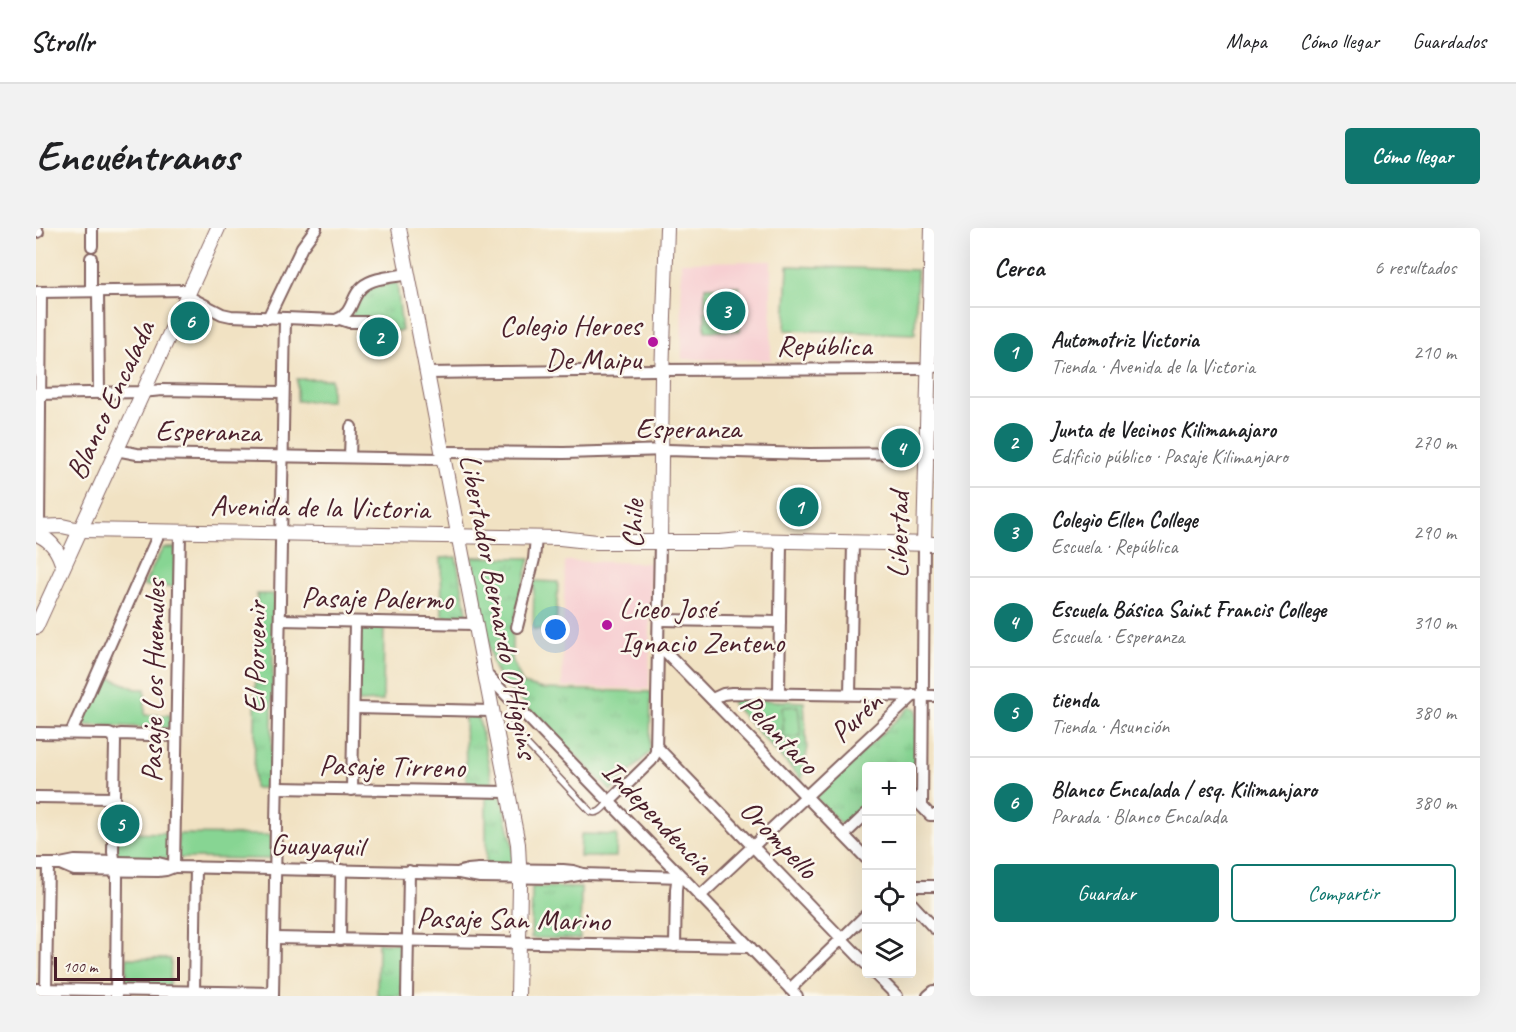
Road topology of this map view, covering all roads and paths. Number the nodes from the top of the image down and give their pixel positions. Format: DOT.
graph roads {
  1 [pos="92,228"];
  2 [pos="218,228"];
  3 [pos="399,228"];
  4 [pos="667,228"];
  5 [pos="932,228"];
  6 [pos="312,230"];
  7 [pos="92,246"];
  8 [pos="91,258"];
  9 [pos="408,274"];
  10 [pos="932,285"];
  11 [pos="95,291"];
  12 [pos="38,292"];
  13 [pos="188,293"];
  14 [pos="268,318"];
  15 [pos="285,318"];
  16 [pos="340,319"];
  17 [pos="371,322"];
  18 [pos="932,368"];
  19 [pos="663,370"];
  20 [pos="427,373"];
  21 [pos="142,392"];
  22 [pos="283,392"];
  23 [pos="99,393"];
  24 [pos="38,394"];
  25 [pos="351,427"];
  26 [pos="116,450"];
  27 [pos="661,450"];
  28 [pos="930,453"];
  29 [pos="443,455"];
  30 [pos="282,456"];
  31 [pos="350,457"];
  32 [pos="80,530"];
  33 [pos="38,531"];
  34 [pos="160,531"];
  35 [pos="180,532"];
  36 [pos="281,533"];
  37 [pos="458,536"];
  38 [pos="536,538"];
  39 [pos="660,539"];
  40 [pos="781,541"];
  41 [pos="853,543"];
  42 [pos="929,544"];
  43 [pos="63,567"];
  44 [pos="280,620"];
  45 [pos="659,620"];
  46 [pos="355,622"];
  47 [pos="780,622"];
  48 [pos="474,624"];
  49 [pos="36,627"];
  50 [pos="517,627"];
  51 [pos="658,644"];
  52 [pos="484,672"];
  53 [pos="779,693"];
  54 [pos="850,694"];
  55 [pos="924,696"];
  56 [pos="712,699"];
  57 [pos="354,708"];
  58 [pos="491,711"];
  59 [pos="510,726"];
  60 [pos="36,733"];
  61 [pos="71,733"];
  62 [pos="114,736"];
  63 [pos="176,736"];
  64 [pos="657,747"];
  65 [pos="921,764"];
  66 [pos="916,768"];
  67 [pos="277,788"];
  68 [pos="352,790"];
  69 [pos="507,792"];
  70 [pos="807,796"];
  71 [pos="36,797"];
  72 [pos="114,798"];
  73 [pos="916,800"];
  74 [pos="609,802"];
  75 [pos="922,806"];
  76 [pos="934,815"];
  77 [pos="865,816"];
  78 [pos="844,835"];
  79 [pos="753,847"];
  80 [pos="862,853"];
  81 [pos="36,864"];
  82 [pos="48,864"];
  83 [pos="115,866"];
  84 [pos="174,867"];
  85 [pos="196,867"];
  86 [pos="275,868"];
  87 [pos="342,870"];
  88 [pos="409,871"];
  89 [pos="520,874"];
  90 [pos="682,877"];
  91 [pos="916,886"];
  92 [pos="934,886"];
  93 [pos="700,896"];
  94 [pos="916,908"];
  95 [pos="862,920"];
  96 [pos="934,928"];
  97 [pos="274,938"];
  98 [pos="842,939"];
  99 [pos="340,940"];
  100 [pos="408,941"];
  101 [pos="519,943"];
  102 [pos="675,946"];
  103 [pos="750,947"];
  104 [pos="862,959"];
  105 [pos="879,978"];
  106 [pos="41,989"];
  107 [pos="194,991"];
  108 [pos="934,991"];
  109 [pos="794,992"];
  110 [pos="116,993"];
  111 [pos="273,994"];
  112 [pos="407,996"];
  113 [pos="518,996"];
  114 [pos="897,996"];
  115 [pos="928,996"];
  1 -- 7 [label="street"];
  2 -- 13 [label="street, Blanco Encalada"];
  3 -- 9 [label="street, Libertador Bernardo O'Higgins"];
  4 -- 19 [label="street, Chile"];
  5 -- 10 [label="street, Libertad"];
  6 -- 14 [label="street"];
  8 -- 11 [label="street"];
  9 -- 16 [label="street"];
  9 -- 20 [label="street, Libertador Bernardo O'Higgins"];
  10 -- 18 [label="street, Libertad"];
  11 -- 12 [label="street"];
  11 -- 13 [label="street"];
  11 -- 23 [label="street"];
  12 -- 24 [label="street"];
  13 -- 14 [label="street"];
  13 -- 21 [label="street, Blanco Encalada"];
  14 -- 15 [label="street"];
  15 -- 16 [label="street"];
  15 -- 22 [label="street, El Porvenir"];
  16 -- 17 [label="street"];
  18 -- 19 [label="street, República"];
  18 -- 28 [label="street, Libertad"];
  19 -- 20 [label="street, República"];
  19 -- 27 [label="street, Chile"];
  20 -- 29 [label="street, Libertador Bernardo O'Higgins"];
  21 -- 22 [label="street"];
  21 -- 23 [label="street"];
  21 -- 26 [label="street, Blanco Encalada"];
  22 -- 30 [label="street, El Porvenir"];
  23 -- 24 [label="street"];
  24 -- 33 [label="street"];
  25 -- 31 [label="street"];
  26 -- 30 [label="street, Esperanza"];
  26 -- 32 [label="street, Blanco Encalada"];
  27 -- 28 [label="street, Esperanza"];
  27 -- 29 [label="street, Esperanza"];
  27 -- 39 [label="street, Chile"];
  28 -- 42 [label="street, Libertad"];
  29 -- 31 [label="street, Esperanza"];
  29 -- 37 [label="street, Libertador Bernardo O'Higgins"];
  30 -- 31 [label="street, Esperanza"];
  30 -- 36 [label="street, El Porvenir"];
  32 -- 33 [label="street, Avenida de la Victoria"];
  32 -- 34 [label="street, Avenida de la Victoria"];
  32 -- 43 [label="street, Blanco Encalada"];
  33 -- 43 [label="street"];
  34 -- 35 [label="street, Avenida de la Victoria"];
  34 -- 61 [label="street"];
  35 -- 36 [label="street, Avenida de la Victoria"];
  35 -- 63 [label="street, Pasaje Los Huemules"];
  36 -- 37 [label="street, Avenida de la Victoria"];
  36 -- 44 [label="street, El Porvenir"];
  37 -- 38 [label="street, Avenida de la Victoria"];
  37 -- 48 [label="street, Libertador Bernardo O'Higgins"];
  38 -- 39 [label="street, Avenida de la Victoria"];
  38 -- 50 [label="street"];
  39 -- 40 [label="street, Avenida de la Victoria"];
  39 -- 45 [label="street, Chile"];
  40 -- 41 [label="street, Avenida de la Victoria"];
  40 -- 47 [label="street"];
  41 -- 42 [label="street, Avenida de la Victoria"];
  41 -- 54 [label="street"];
  42 -- 55 [label="street, Libertad"];
  43 -- 49 [label="street, Blanco Encalada"];
  44 -- 46 [label="street, Pasaje Palermo"];
  44 -- 67 [label="street, El Porvenir"];
  45 -- 47 [label="street"];
  45 -- 51 [label="street, Chile"];
  46 -- 48 [label="street, Pasaje Palermo"];
  46 -- 57 [label="street"];
  47 -- 53 [label="street"];
  48 -- 52 [label="street, Libertador Bernardo O'Higgins"];
  51 -- 56 [label="street, Pelantaro"];
  51 -- 64 [label="street, Chile"];
  52 -- 58 [label="street, Libertador Bernardo O'Higgins"];
  52 -- 74 [label="street, Independencia"];
  53 -- 54 [label="street"];
  53 -- 56 [label="street"];
  54 -- 55 [label="street"];
  55 -- 65 [label="street, Libertad"];
  55 -- 70 [label="street, Purén"];
  56 -- 70 [label="street, Pelantaro"];
  57 -- 58 [label="street"];
  57 -- 68 [label="street"];
  58 -- 69 [label="street, Libertador Bernardo O'Higgins"];
  59 -- 74 [label="lane"];
  60 -- 61 [label="street"];
  61 -- 62 [label="street"];
  62 -- 63 [label="street"];
  62 -- 72 [label="street"];
  63 -- 84 [label="street, Pasaje Los Huemules"];
  64 -- 74 [label="street"];
  64 -- 79 [label="street, Orompello"];
  65 -- 66 [label="street"];
  65 -- 75 [label="street, Libertad"];
  67 -- 68 [label="street, Pasaje Tirreno"];
  67 -- 86 [label="street, El Porvenir"];
  68 -- 69 [label="street, Pasaje Tirreno"];
  69 -- 89 [label="street, Libertador Bernardo O'Higgins"];
  70 -- 78 [label="street, Pelantaro"];
  70 -- 79 [label="street, Purén"];
  71 -- 72 [label="street"];
  72 -- 83 [label="street"];
  73 -- 75 [label="street"];
  74 -- 90 [label="street, Independencia"];
  75 -- 76 [label="street"];
  77 -- 78 [label="street"];
  78 -- 80 [label="street, Pelantaro"];
  79 -- 93 [label="street, Purén"];
  79 -- 98 [label="street, Orompello"];
  81 -- 82 [label="street, Guayaquil"];
  82 -- 83 [label="street, Guayaquil"];
  82 -- 106 [label="street"];
  83 -- 84 [label="street, Guayaquil"];
  83 -- 110 [label="street"];
  84 -- 85 [label="street, Guayaquil"];
  85 -- 86 [label="street, Guayaquil"];
  85 -- 107 [label="street"];
  86 -- 87 [label="street, Guayaquil"];
  86 -- 97 [label="street, El Porvenir"];
  87 -- 88 [label="street, Guayaquil"];
  87 -- 99 [label="street"];
  88 -- 89 [label="street, Guayaquil"];
  88 -- 100 [label="street"];
  89 -- 90 [label="street, Guayaquil"];
  89 -- 101 [label="street, Libertador Bernardo O'Higgins"];
  90 -- 93 [label="street, Independencia"];
  90 -- 102 [label="street"];
  91 -- 92 [label="street"];
  93 -- 103 [label="street, Independencia"];
  94 -- 96 [label="street"];
  95 -- 98 [label="street"];
  97 -- 99 [label="street, Pasaje San Marino"];
  97 -- 111 [label="street, El Porvenir"];
  98 -- 104 [label="street, Orompello"];
  98 -- 109 [label="street"];
  99 -- 100 [label="street, Pasaje San Marino"];
  100 -- 101 [label="street, Pasaje San Marino"];
  100 -- 112 [label="street"];
  101 -- 102 [label="street, Pasaje San Marino"];
  101 -- 113 [label="street, Libertador Bernardo O'Higgins"];
  102 -- 103 [label="street, Pasaje San Marino"];
  103 -- 109 [label="street, Independencia"];
  105 -- 114 [label="street"];
  106 -- 110 [label="street"];
  107 -- 110 [label="street"];
  107 -- 111 [label="street"];
  108 -- 115 [label="street"];
}
